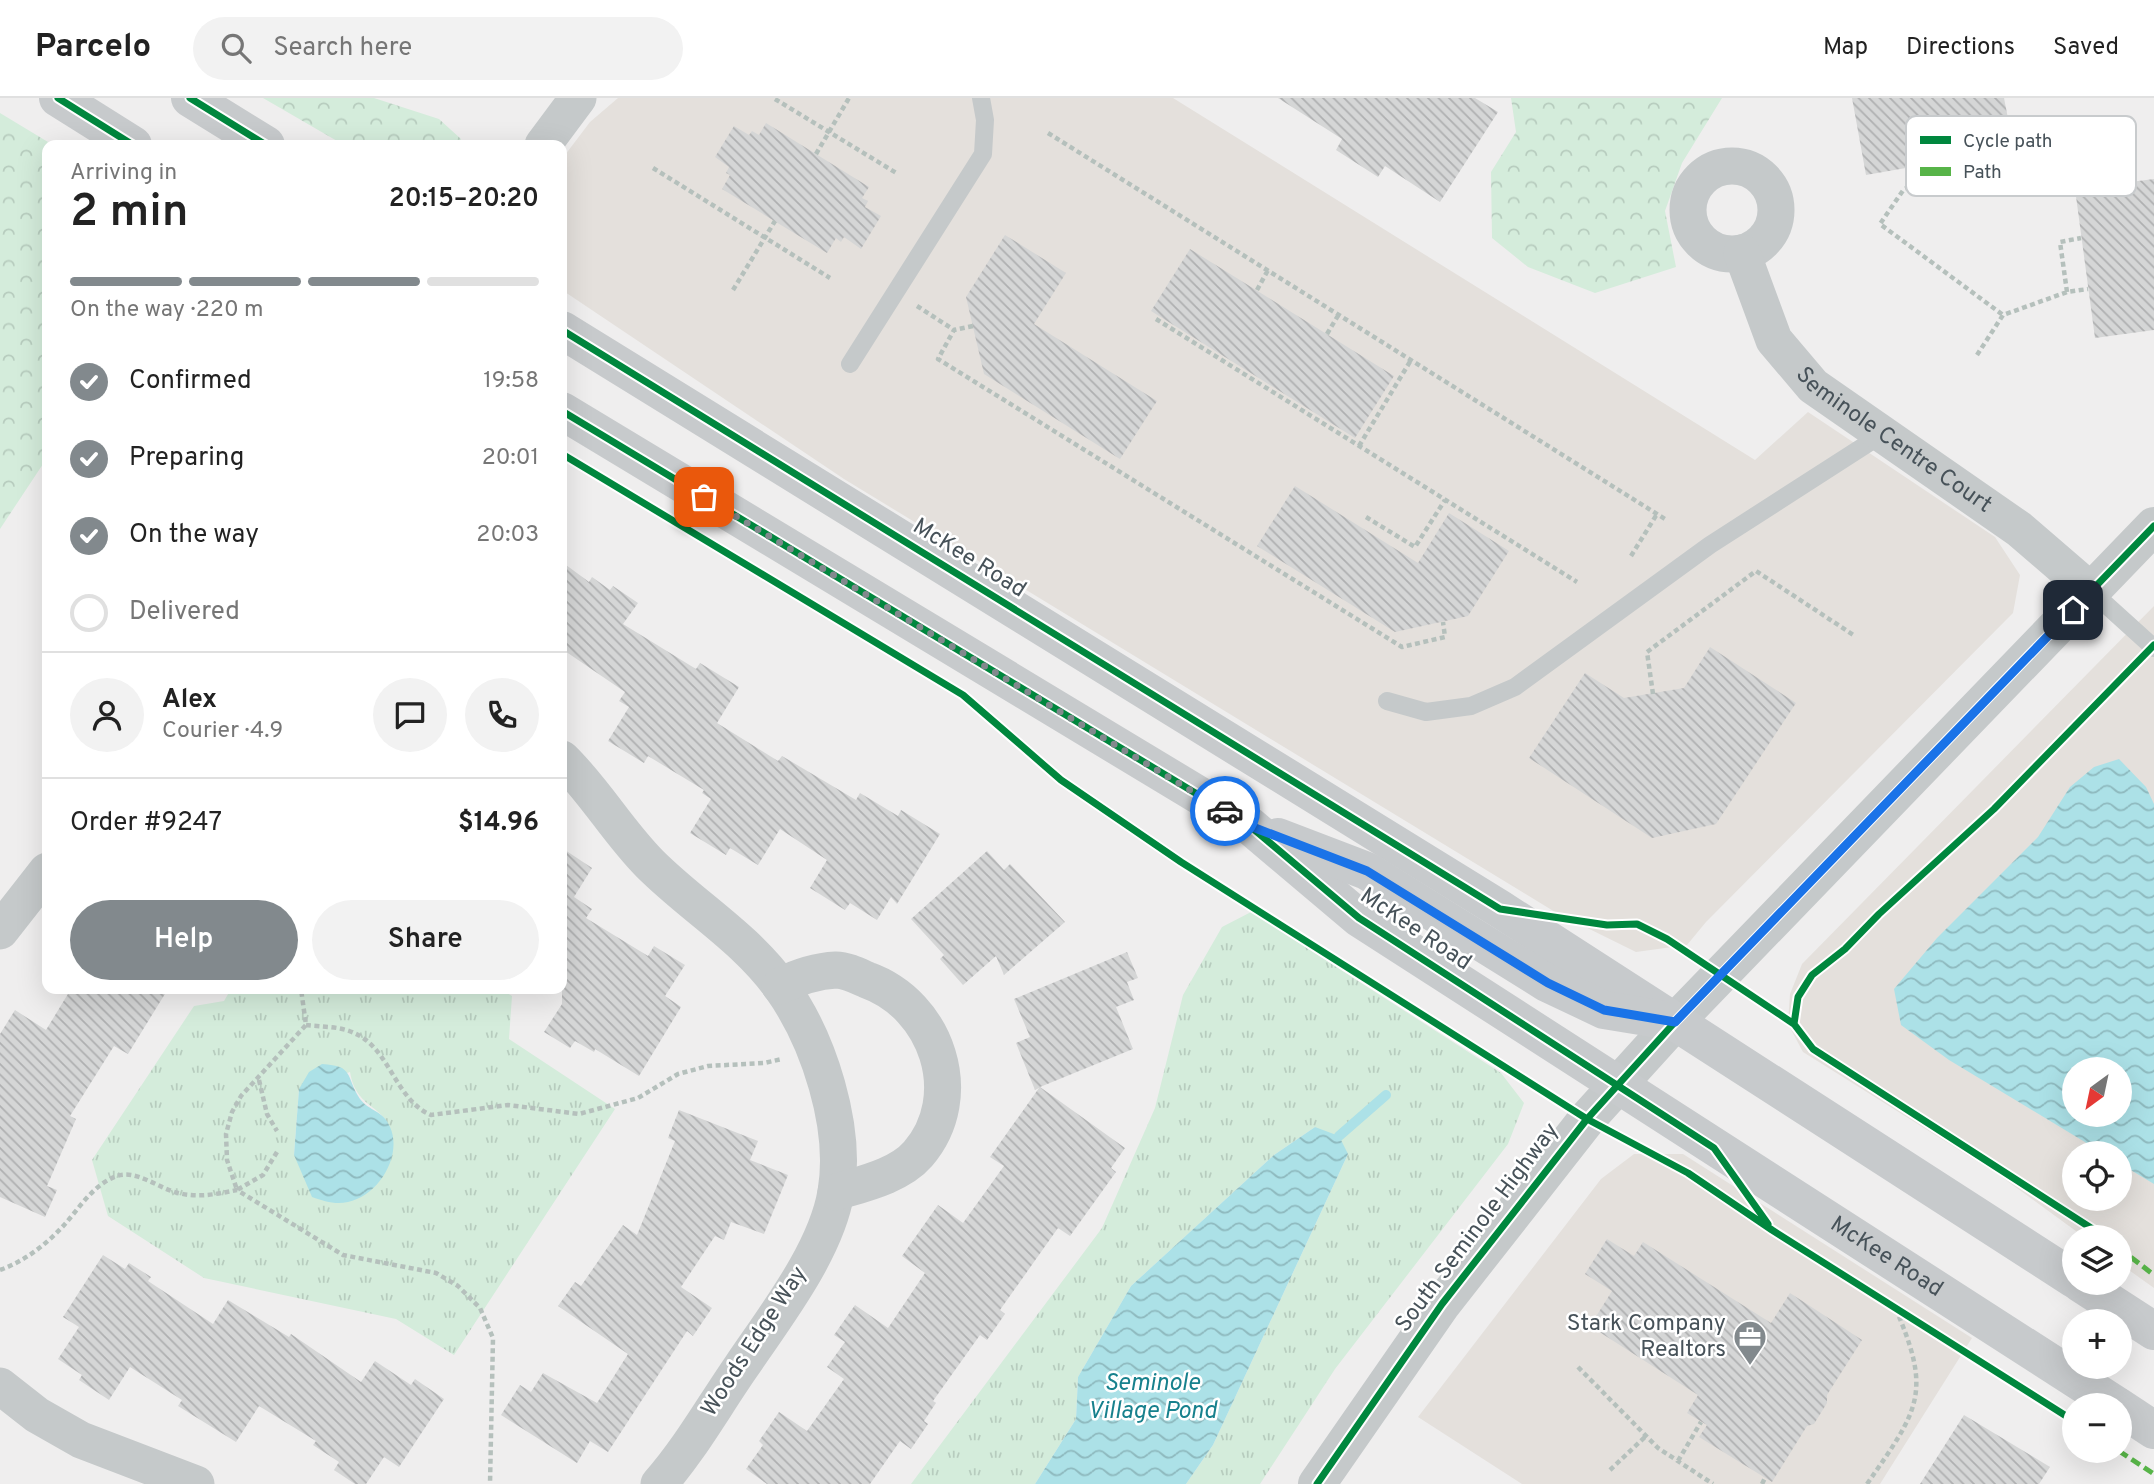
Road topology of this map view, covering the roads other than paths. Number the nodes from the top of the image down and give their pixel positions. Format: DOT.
graph roads {
  1 [pos="58,98"];
  2 [pos="190,98"];
  3 [pos="578,98"];
  4 [pos="981,98"];
  5 [pos="125,140"];
  6 [pos="258,140"];
  7 [pos="546,140"];
  8 [pos="1742,253"];
  9 [pos="567,333"];
  10 [pos="850,364"];
  11 [pos="567,414"];
  12 [pos="1881,435"];
  13 [pos="2154,526"];
  14 [pos="2091,591"];
  15 [pos="2154,648"];
  16 [pos="1387,701"];
  17 [pos="567,766"];
  18 [pos="1250,826"];
  19 [pos="42,877"];
  20 [pos="0,931"];
  21 [pos="780,986"];
  22 [pos="1675,1022"];
  23 [pos="1618,1084"];
  24 [pos="836,1192"];
  25 [pos="2062,1271"];
  26 [pos="2098,1295"];
  27 [pos="2154,1331"];
  28 [pos="0,1386"];
  29 [pos="2098,1393"];
  30 [pos="2132,1415"];
  31 [pos="2154,1430"];
  32 [pos="196,1484"];
  33 [pos="659,1484"];
  34 [pos="1317,1484"];
  1 -- 5 [label="main road"];
  2 -- 6 [label="main road"];
  3 -- 7 [label="street"];
  4 -- 10 [label="lane"];
  8 -- 12 [label="street, Seminole Centre Court"];
  9 -- 22 [label="main road, McKee Road"];
  11 -- 18 [label="main road, McKee Road"];
  12 -- 14 [label="street, Seminole Centre Court"];
  12 -- 16 [label="lane"];
  13 -- 14 [label="street, South Seminole Highway"];
  14 -- 15 [label="lane"];
  14 -- 22 [label="street, South Seminole Highway"];
  17 -- 21 [label="street, Woods Edge Way"];
  18 -- 22 [label="main road"];
  18 -- 23 [label="main road, McKee Road"];
  19 -- 20 [label="street"];
  21 -- 24 [label="street, Woods Edge Way"];
  21 -- 24 [label="street"];
  22 -- 23 [label="street, South Seminole Highway"];
  22 -- 25 [label="main road, McKee Road"];
  23 -- 29 [label="main road, McKee Road"];
  23 -- 34 [label="street, South Seminole Highway"];
  24 -- 33 [label="street, Woods Edge Way"];
  26 -- 27 [label="main road"];
  28 -- 32 [label="street"];
  30 -- 31 [label="main road, McKee Road"];
}
